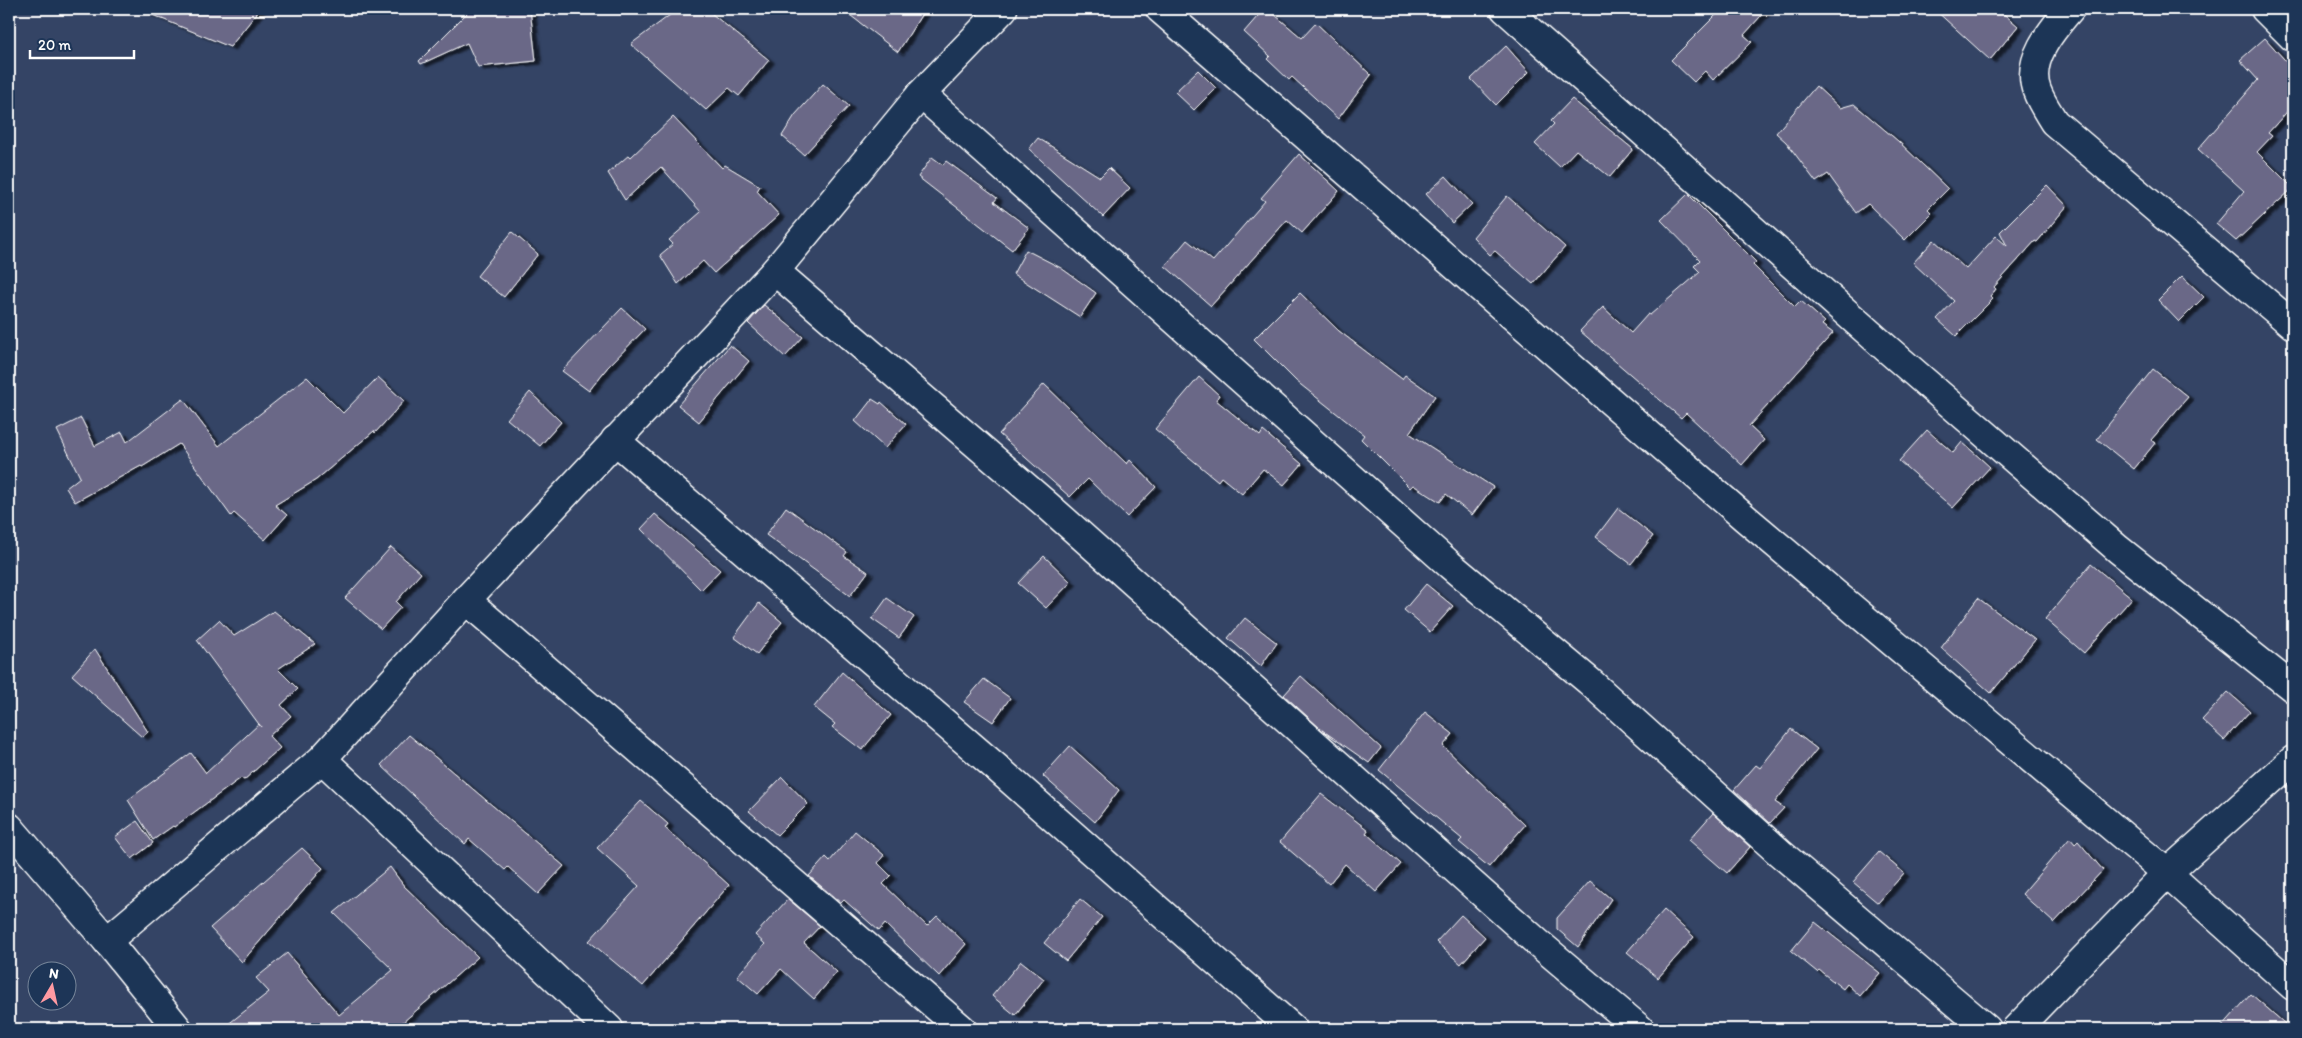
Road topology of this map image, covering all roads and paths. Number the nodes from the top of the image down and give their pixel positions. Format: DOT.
graph roads {
  1 [pos="1002,9"];
  2 [pos="1160,9"];
  3 [pos="1505,9"];
  4 [pos="2070,9"];
  5 [pos="2265,9"];
  6 [pos="2293,37"];
  7 [pos="921,94"];
  8 [pos="775,271"];
  9 [pos="2293,325"];
  10 [pos="615,440"];
  11 [pos="466,600"];
  12 [pos="2293,688"];
  13 [pos="322,759"];
  14 [pos="2293,760"];
  15 [pos="9,826"];
  16 [pos="2167,873"];
  17 [pos="107,941"];
  18 [pos="2293,986"];
  19 [pos="178,1029"];
  20 [pos="609,1029"];
  21 [pos="962,1029"];
  22 [pos="1293,1029"];
  23 [pos="1640,1029"];
  24 [pos="1987,1029"];
  25 [pos="2016,1029"];
  1 -- 7 [label="street"];
  2 -- 16 [label="street"];
  3 -- 12 [label="street"];
  4 -- 9 [label="street"];
  5 -- 6 [label="street"];
  7 -- 8 [label="street"];
  7 -- 24 [label="street"];
  8 -- 10 [label="street"];
  8 -- 23 [label="street"];
  10 -- 11 [label="street"];
  10 -- 22 [label="street"];
  11 -- 13 [label="street"];
  11 -- 21 [label="street"];
  13 -- 17 [label="street"];
  13 -- 20 [label="street"];
  14 -- 16 [label="street"];
  15 -- 17 [label="street"];
  16 -- 18 [label="street"];
  16 -- 25 [label="street"];
  17 -- 19 [label="street"];
}
